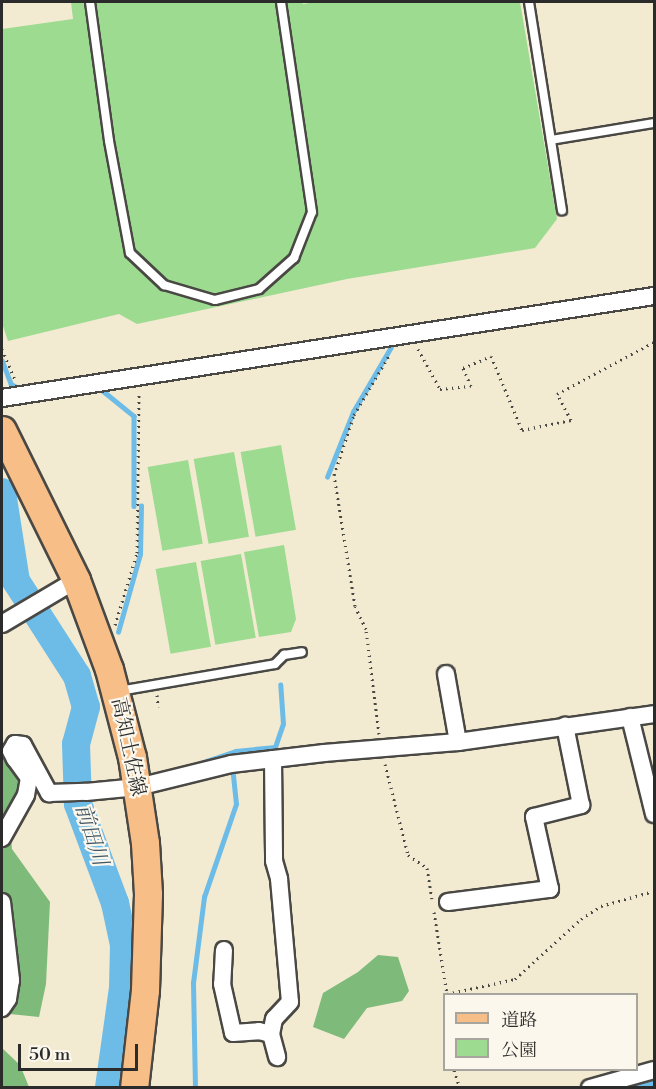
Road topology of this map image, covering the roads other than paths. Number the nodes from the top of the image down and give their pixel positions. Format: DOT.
graph roads {
  1 [pos="90,2"];
  2 [pos="281,2"];
  3 [pos="529,2"];
  4 [pos="654,123"];
  5 [pos="551,140"];
  6 [pos="562,210"];
  7 [pos="654,300"];
  8 [pos="2,398"];
  9 [pos="2,430"];
  10 [pos="76,580"];
  11 [pos="2,624"];
  12 [pos="302,652"];
  13 [pos="446,674"];
  14 [pos="116,691"];
  15 [pos="654,714"];
  16 [pos="630,717"];
  17 [pos="565,726"];
  18 [pos="458,741"];
  19 [pos="273,759"];
  20 [pos="138,787"];
  21 [pos="654,814"];
  22 [pos="2,838"];
  23 [pos="2,902"];
  24 [pos="448,902"];
  25 [pos="224,950"];
  26 [pos="2,1008"];
  27 [pos="271,1034"];
  28 [pos="277,1057"];
  29 [pos="654,1070"];
  30 [pos="134,1088"];
  31 [pos="590,1088"];
  1 -- 2 [label="lane"];
  3 -- 5 [label="lane"];
  4 -- 5 [label="lane"];
  5 -- 6 [label="lane"];
  7 -- 8 [label="street"];
  9 -- 10 [label="main road, 高知土佐線"];
  10 -- 11 [label="street"];
  10 -- 14 [label="main road, 高知土佐線"];
  12 -- 14 [label="lane"];
  13 -- 18 [label="street"];
  14 -- 20 [label="main road, 高知土佐線"];
  15 -- 16 [label="street"];
  16 -- 17 [label="street"];
  16 -- 21 [label="street"];
  17 -- 18 [label="street"];
  17 -- 24 [label="street"];
  18 -- 19 [label="street"];
  19 -- 20 [label="street"];
  19 -- 27 [label="street"];
  20 -- 22 [label="street"];
  20 -- 30 [label="main road, 高知土佐線"];
  23 -- 26 [label="street"];
  25 -- 27 [label="street"];
  27 -- 28 [label="street"];
  29 -- 31 [label="street"];
}
